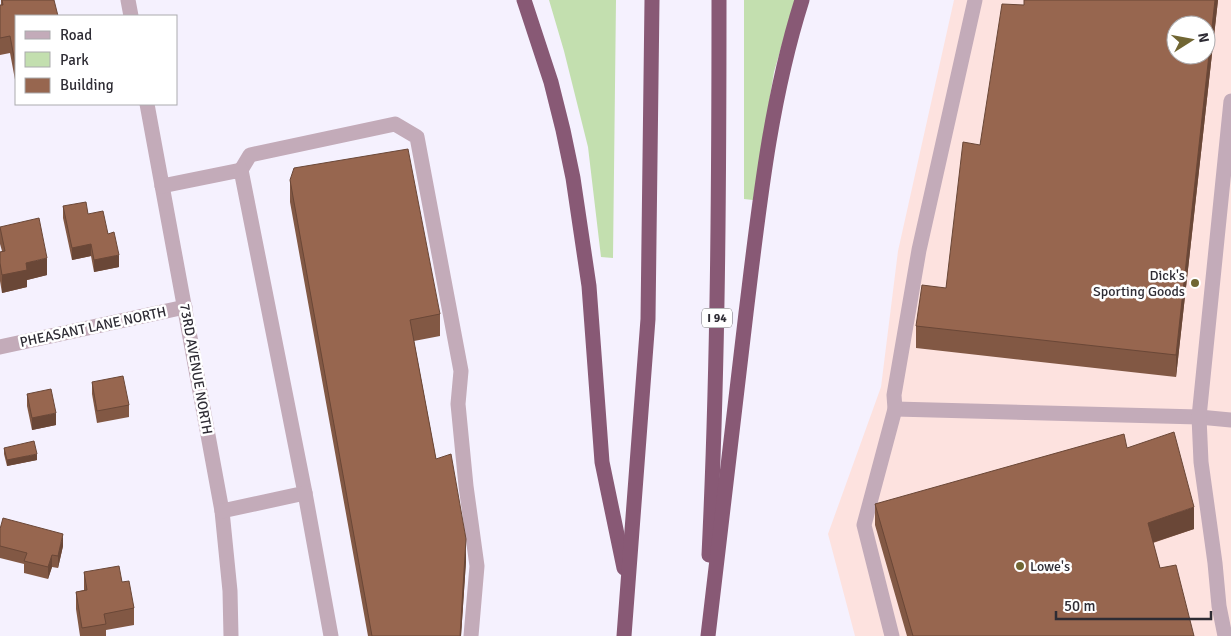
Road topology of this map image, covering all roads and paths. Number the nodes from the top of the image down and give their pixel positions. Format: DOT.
graph roads {
  1 [pos="128,0"];
  2 [pos="524,0"];
  3 [pos="652,0"];
  4 [pos="719,0"];
  5 [pos="802,0"];
  6 [pos="976,0"];
  7 [pos="131,15"];
  8 [pos="1231,101"];
  9 [pos="147,105"];
  10 [pos="241,170"];
  11 [pos="162,186"];
  12 [pos="185,307"];
  13 [pos="0,347"];
  14 [pos="896,409"];
  15 [pos="1199,417"];
  16 [pos="1231,420"];
  17 [pos="305,492"];
  18 [pos="222,511"];
  19 [pos="628,586"];
  20 [pos="231,636"];
  21 [pos="331,636"];
  22 [pos="471,636"];
  23 [pos="624,636"];
  24 [pos="704,636"];
  25 [pos="708,636"];
  26 [pos="892,636"];
  27 [pos="1225,636"];
  1 -- 7 [label="street"];
  2 -- 19 [label="highway"];
  3 -- 19 [label="highway"];
  4 -- 24 [label="highway, I 94"];
  5 -- 25 [label="highway"];
  6 -- 14 [label="street"];
  8 -- 15 [label="street"];
  9 -- 11 [label="street, 73RD AVENUE NORTH"];
  10 -- 11 [label="street"];
  10 -- 17 [label="street"];
  10 -- 22 [label="street"];
  11 -- 12 [label="street, 73RD AVENUE NORTH"];
  12 -- 13 [label="street, PHEASANT LANE NORTH"];
  12 -- 18 [label="street, 73RD AVENUE NORTH"];
  14 -- 15 [label="street"];
  14 -- 26 [label="street"];
  15 -- 16 [label="street"];
  15 -- 27 [label="street"];
  17 -- 18 [label="street"];
  17 -- 21 [label="street"];
  18 -- 20 [label="street, 73RD AVENUE NORTH"];
  19 -- 23 [label="highway"];
}
